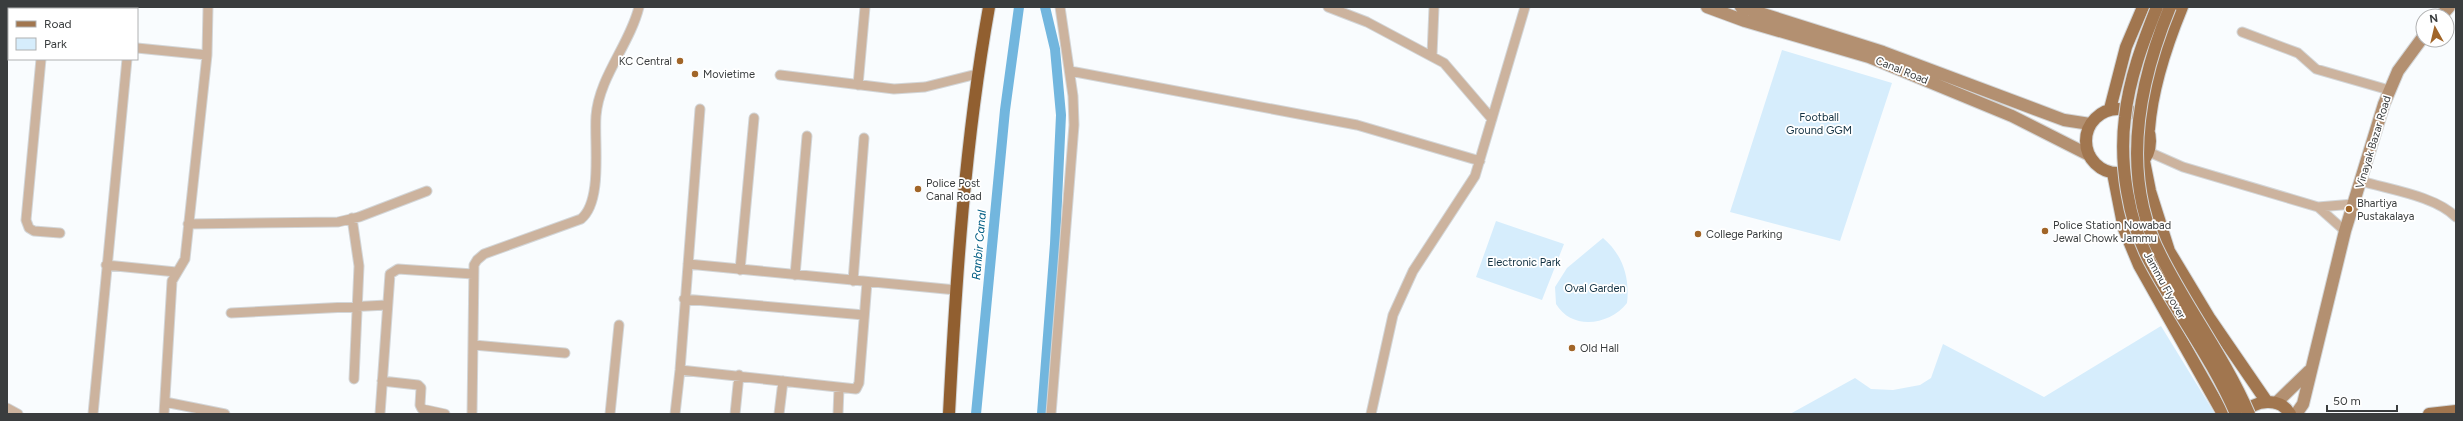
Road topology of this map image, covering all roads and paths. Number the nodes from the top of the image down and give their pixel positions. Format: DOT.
graph roads {
  1 [pos="208,7"];
  2 [pos="639,7"];
  3 [pos="865,7"];
  4 [pos="989,7"];
  5 [pos="1060,7"];
  6 [pos="1328,7"];
  7 [pos="1434,7"];
  8 [pos="1525,7"];
  9 [pos="1707,7"];
  10 [pos="1742,7"];
  11 [pos="2143,7"];
  12 [pos="2157,7"];
  13 [pos="2170,7"];
  14 [pos="2182,7"];
  15 [pos="1769,17"];
  16 [pos="2242,32"];
  17 [pos="138,48"];
  18 [pos="2415,48"];
  19 [pos="208,55"];
  20 [pos="1432,55"];
  21 [pos="41,60"];
  22 [pos="127,60"];
  23 [pos="1070,71"];
  24 [pos="977,74"];
  25 [pos="780,75"];
  26 [pos="858,85"];
  27 [pos="2389,90"];
  28 [pos="700,109"];
  29 [pos="2110,109"];
  30 [pos="754,118"];
  31 [pos="1492,119"];
  32 [pos="2090,124"];
  33 [pos="2149,129"];
  34 [pos="807,136"];
  35 [pos="864,138"];
  36 [pos="2089,155"];
  37 [pos="2147,157"];
  38 [pos="1480,161"];
  39 [pos="2114,173"];
  40 [pos="2361,181"];
  41 [pos="427,191"];
  42 [pos="2354,204"];
  43 [pos="2318,207"];
  44 [pos="2456,217"];
  45 [pos="352,218"];
  46 [pos="188,224"];
  47 [pos="2345,231"];
  48 [pos="60,233"];
  49 [pos="688,264"];
  50 [pos="106,265"];
  51 [pos="740,270"];
  52 [pos="176,272"];
  53 [pos="473,274"];
  54 [pos="795,275"];
  55 [pos="853,281"];
  56 [pos="867,282"];
  57 [pos="956,290"];
  58 [pos="684,299"];
  59 [pos="387,305"];
  60 [pos="357,306"];
  61 [pos="231,313"];
  62 [pos="864,315"];
  63 [pos="619,325"];
  64 [pos="474,345"];
  65 [pos="565,353"];
  66 [pos="680,370"];
  67 [pos="2309,372"];
  68 [pos="739,375"];
  69 [pos="354,379"];
  70 [pos="783,380"];
  71 [pos="382,381"];
  72 [pos="839,388"];
  73 [pos="165,402"];
  74 [pos="2271,402"];
  75 [pos="7,408"];
  76 [pos="2456,411"];
  77 [pos="18,414"];
  78 [pos="93,414"];
  79 [pos="164,414"];
  80 [pos="225,414"];
  81 [pos="380,414"];
  82 [pos="445,414"];
  83 [pos="472,414"];
  84 [pos="610,414"];
  85 [pos="675,414"];
  86 [pos="735,414"];
  87 [pos="779,414"];
  88 [pos="838,414"];
  89 [pos="948,414"];
  90 [pos="1051,414"];
  91 [pos="1371,414"];
  92 [pos="2223,414"];
  93 [pos="2236,414"];
  94 [pos="2242,414"];
  95 [pos="2249,414"];
  96 [pos="2290,414"];
  97 [pos="2296,414"];
  98 [pos="2430,414"];
  1 -- 19 [label="street"];
  2 -- 53 [label="street"];
  3 -- 26 [label="street"];
  4 -- 24 [label="highway"];
  5 -- 23 [label="street"];
  6 -- 20 [label="street"];
  7 -- 20 [label="street"];
  8 -- 31 [label="street"];
  9 -- 15 [label="main road, Canal Road"];
  10 -- 15 [label="main road, Canal Road"];
  11 -- 29 [label="main road"];
  12 -- 93 [label="main road, Jammu Flyover, bridge"];
  13 -- 95 [label="main road, Jammu Flyover, bridge"];
  14 -- 33 [label="main road"];
  15 -- 32 [label="main road, Canal Road"];
  15 -- 36 [label="main road, Canal Road"];
  16 -- 27 [label="street"];
  17 -- 19 [label="street"];
  18 -- 27 [label="main road, Vinayak Bazar Road"];
  19 -- 46 [label="street"];
  20 -- 31 [label="street"];
  21 -- 48 [label="street"];
  22 -- 50 [label="street"];
  23 -- 38 [label="street"];
  23 -- 90 [label="street"];
  24 -- 26 [label="street"];
  24 -- 57 [label="highway"];
  25 -- 26 [label="street"];
  27 -- 40 [label="main road, Vinayak Bazar Road"];
  28 -- 49 [label="street"];
  29 -- 32 [label="main road"];
  29 -- 33 [label="main road"];
  30 -- 51 [label="street"];
  31 -- 38 [label="street"];
  32 -- 36 [label="main road"];
  33 -- 37 [label="main road"];
  34 -- 54 [label="street"];
  35 -- 55 [label="street"];
  36 -- 39 [label="main road"];
  37 -- 39 [label="main road"];
  37 -- 43 [label="street"];
  37 -- 74 [label="main road"];
  38 -- 91 [label="street"];
  39 -- 92 [label="main road"];
  40 -- 42 [label="main road, Vinayak Bazar Road"];
  40 -- 44 [label="street"];
  41 -- 45 [label="street"];
  42 -- 43 [label="street"];
  42 -- 47 [label="main road, Vinayak Bazar Road"];
  43 -- 47 [label="street"];
  45 -- 46 [label="street"];
  45 -- 60 [label="street"];
  46 -- 52 [label="street"];
  47 -- 67 [label="main road, Vinayak Bazar Road"];
  49 -- 51 [label="street"];
  49 -- 58 [label="street"];
  50 -- 52 [label="street"];
  50 -- 78 [label="street"];
  51 -- 54 [label="street"];
  52 -- 73 [label="street"];
  53 -- 59 [label="street"];
  53 -- 64 [label="street"];
  54 -- 55 [label="street"];
  55 -- 56 [label="street"];
  56 -- 57 [label="street"];
  56 -- 62 [label="street"];
  57 -- 89 [label="highway"];
  58 -- 62 [label="street"];
  58 -- 66 [label="street"];
  59 -- 60 [label="street"];
  59 -- 71 [label="street"];
  60 -- 61 [label="street"];
  60 -- 69 [label="street"];
  62 -- 72 [label="street"];
  63 -- 84 [label="street"];
  64 -- 65 [label="street"];
  64 -- 83 [label="street"];
  66 -- 68 [label="street"];
  66 -- 85 [label="street"];
  67 -- 74 [label="main road"];
  67 -- 97 [label="main road, Vinayak Bazar Road"];
  68 -- 70 [label="street"];
  68 -- 86 [label="street"];
  70 -- 72 [label="street"];
  70 -- 87 [label="street"];
  71 -- 81 [label="street"];
  71 -- 82 [label="street"];
  72 -- 88 [label="street"];
  73 -- 79 [label="street"];
  73 -- 80 [label="street"];
  74 -- 94 [label="main road"];
  74 -- 96 [label="main road"];
  75 -- 77 [label="street"];
  76 -- 98 [label="main road"];
}
